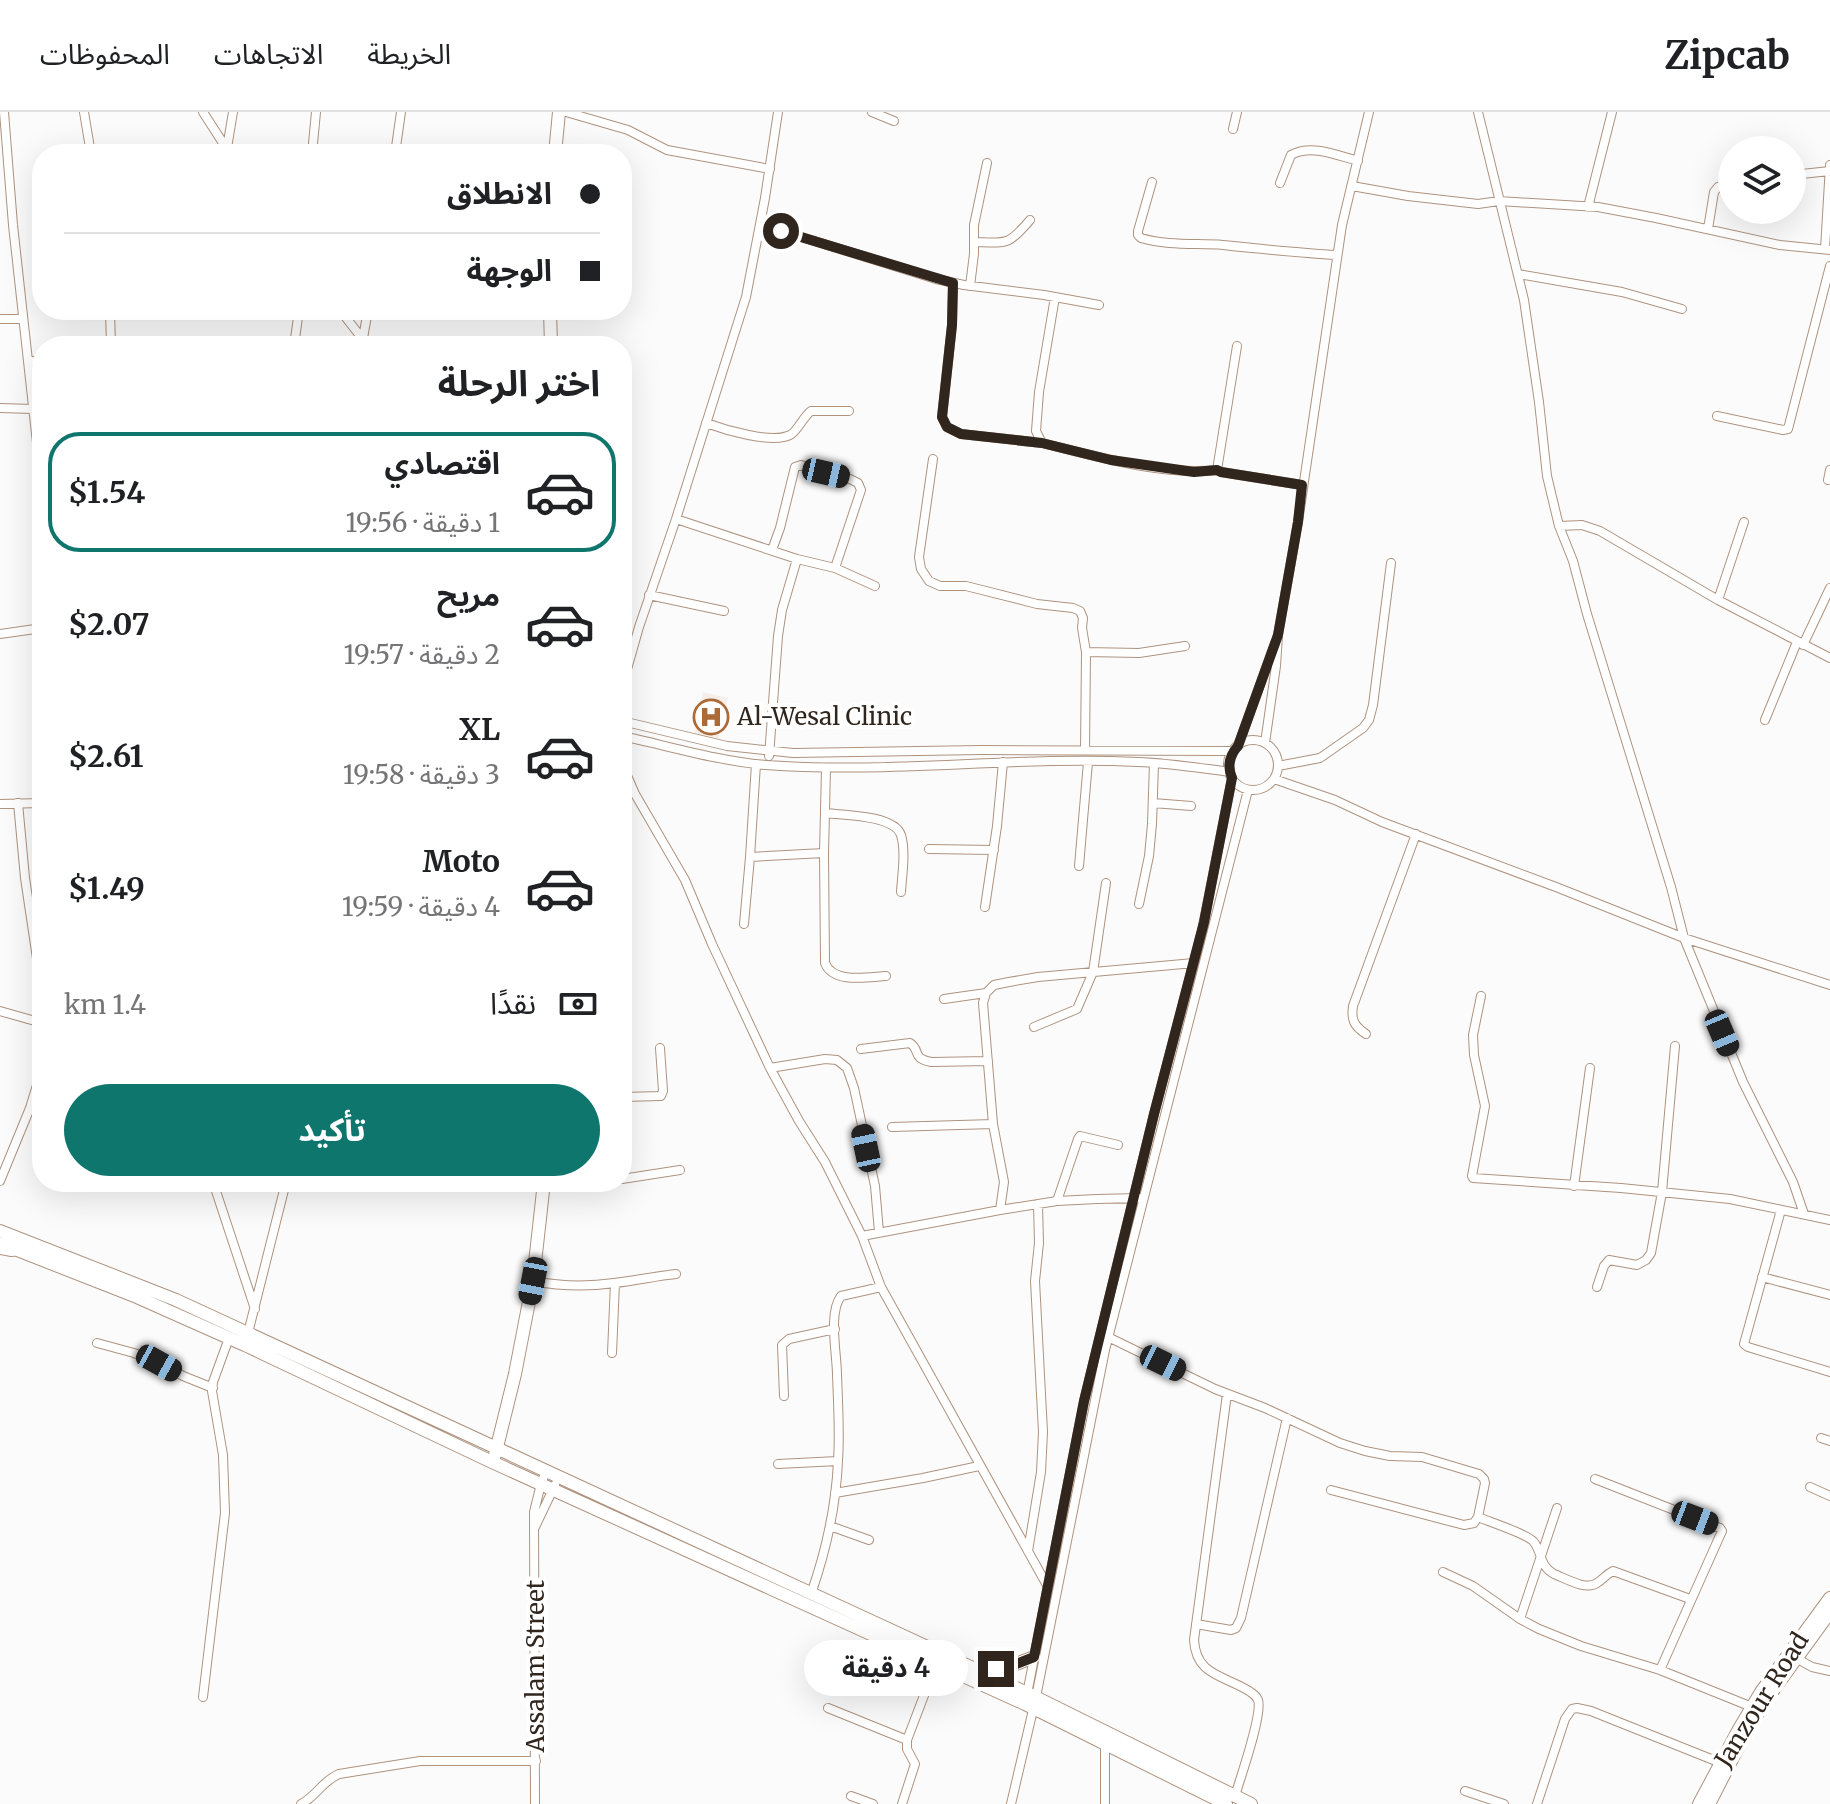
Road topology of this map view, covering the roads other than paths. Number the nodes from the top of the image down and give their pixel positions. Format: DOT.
graph roads {
  1 [pos="4,112"];
  2 [pos="84,112"];
  3 [pos="203,112"];
  4 [pos="233,112"];
  5 [pos="316,112"];
  6 [pos="401,112"];
  7 [pos="559,112"];
  8 [pos="566,112"];
  9 [pos="778,112"];
  10 [pos="872,112"];
  11 [pos="1237,112"];
  12 [pos="1369,112"];
  13 [pos="1478,112"];
  14 [pos="1612,112"];
  15 [pos="894,121"];
  16 [pos="1233,129"];
  17 [pos="89,144"];
  18 [pos="224,144"];
  19 [pos="229,144"];
  20 [pos="313,144"];
  21 [pos="396,144"];
  22 [pos="556,144"];
  23 [pos="1358,161"];
  24 [pos="987,163"];
  25 [pos="1830,165"];
  26 [pos="770,169"];
  27 [pos="1830,171"];
  28 [pos="1806,174"];
  29 [pos="1152,182"];
  30 [pos="1280,183"];
  31 [pos="1352,186"];
  32 [pos="1718,187"];
  33 [pos="1499,201"];
  34 [pos="1588,207"];
  35 [pos="1030,220"];
  36 [pos="760,224"];
  37 [pos="1708,229"];
  38 [pos="974,242"];
  39 [pos="1828,250"];
  40 [pos="1337,255"];
  41 [pos="1830,266"];
  42 [pos="1518,274"];
  43 [pos="953,283"];
  44 [pos="970,286"];
  45 [pos="1055,297"];
  46 [pos="1099,305"];
  47 [pos="1682,309"];
  48 [pos="0,319"];
  49 [pos="23,319"];
  50 [pos="348,320"];
  51 [pos="361,336"];
  52 [pos="1237,346"];
  53 [pos="29,361"];
  54 [pos="32,397"];
  55 [pos="0,408"];
  56 [pos="32,409"];
  57 [pos="849,411"];
  58 [pos="1717,416"];
  59 [pos="706,423"];
  60 [pos="1042,443"];
  61 [pos="933,459"];
  62 [pos="1217,470"];
  63 [pos="1830,470"];
  64 [pos="1828,480"];
  65 [pos="1302,485"];
  66 [pos="676,519"];
  67 [pos="1744,522"];
  68 [pos="1559,526"];
  69 [pos="772,550"];
  70 [pos="797,559"];
  71 [pos="1391,563"];
  72 [pos="835,568"];
  73 [pos="875,586"];
  74 [pos="1830,588"];
  75 [pos="649,595"];
  76 [pos="1718,600"];
  77 [pos="724,611"];
  78 [pos="32,629"];
  79 [pos="0,634"];
  80 [pos="1278,635"];
  81 [pos="1800,644"];
  82 [pos="1185,646"];
  83 [pos="1086,652"];
  84 [pos="632,653"];
  85 [pos="1830,658"];
  86 [pos="1765,720"];
  87 [pos="632,724"];
  88 [pos="666,732"];
  89 [pos="632,738"];
  90 [pos="1265,743"];
  91 [pos="664,745"];
  92 [pos="1236,749"];
  93 [pos="1085,750"];
  94 [pos="769,752"];
  95 [pos="1003,762"];
  96 [pos="1088,762"];
  97 [pos="1154,763"];
  98 [pos="756,764"];
  99 [pos="769,765"];
  100 [pos="1278,766"];
  101 [pos="826,768"];
  102 [pos="1231,775"];
  103 [pos="1274,779"];
  104 [pos="632,787"];
  105 [pos="1248,790"];
  106 [pos="18,803"];
  107 [pos="32,803"];
  108 [pos="1153,803"];
  109 [pos="0,804"];
  110 [pos="1191,806"];
  111 [pos="825,813"];
  112 [pos="1416,834"];
  113 [pos="929,849"];
  114 [pos="994,850"];
  115 [pos="824,853"];
  116 [pos="750,857"];
  117 [pos="1079,866"];
  118 [pos="1106,883"];
  119 [pos="901,892"];
  120 [pos="1139,904"];
  121 [pos="985,907"];
  122 [pos="32,919"];
  123 [pos="744,924"];
  124 [pos="1684,938"];
  125 [pos="1194,963"];
  126 [pos="1093,972"];
  127 [pos="886,976"];
  128 [pos="1830,985"];
  129 [pos="986,993"];
  130 [pos="1481,996"];
  131 [pos="944,999"];
  132 [pos="0,1011"];
  133 [pos="32,1020"];
  134 [pos="1034,1027"];
  135 [pos="1366,1034"];
  136 [pos="1675,1046"];
  137 [pos="660,1048"];
  138 [pos="861,1049"];
  139 [pos="988,1061"];
  140 [pos="770,1068"];
  141 [pos="1590,1068"];
  142 [pos="632,1097"];
  143 [pos="32,1102"];
  144 [pos="993,1124"];
  145 [pos="892,1127"];
  146 [pos="1118,1145"];
  147 [pos="680,1170"];
  148 [pos="632,1177"];
  149 [pos="0,1181"];
  150 [pos="1574,1186"];
  151 [pos="216,1192"];
  152 [pos="284,1192"];
  153 [pos="543,1192"];
  154 [pos="1662,1192"];
  155 [pos="1139,1198"];
  156 [pos="1057,1201"];
  157 [pos="1038,1204"];
  158 [pos="1000,1210"];
  159 [pos="1781,1210"];
  160 [pos="1804,1214"];
  161 [pos="1830,1220"];
  162 [pos="0,1231"];
  163 [pos="879,1232"];
  164 [pos="862,1236"];
  165 [pos="4,1246"];
  166 [pos="676,1274"];
  167 [pos="1762,1277"];
  168 [pos="533,1281"];
  169 [pos="615,1283"];
  170 [pos="881,1287"];
  171 [pos="1597,1287"];
  172 [pos="1830,1295"];
  173 [pos="255,1310"];
  174 [pos="835,1329"];
  175 [pos="248,1333"];
  176 [pos="1108,1337"];
  177 [pos="229,1338"];
  178 [pos="97,1343"];
  179 [pos="612,1353"];
  180 [pos="1830,1372"];
  181 [pos="213,1388"];
  182 [pos="1227,1394"];
  183 [pos="784,1396"];
  184 [pos="1287,1418"];
  185 [pos="495,1455"];
  186 [pos="838,1461"];
  187 [pos="778,1464"];
  188 [pos="979,1466"];
  189 [pos="543,1478"];
  190 [pos="1595,1479"];
  191 [pos="556,1484"];
  192 [pos="1810,1487"];
  193 [pos="1331,1490"];
  194 [pos="835,1493"];
  195 [pos="1830,1496"];
  196 [pos="1557,1508"];
  197 [pos="1478,1517"];
  198 [pos="830,1526"];
  199 [pos="535,1528"];
  200 [pos="869,1540"];
  201 [pos="1027,1552"];
  202 [pos="1540,1556"];
  203 [pos="1443,1572"];
  204 [pos="1048,1587"];
  205 [pos="811,1594"];
  206 [pos="1830,1598"];
  207 [pos="1690,1599"];
  208 [pos="1830,1612"];
  209 [pos="1520,1619"];
  210 [pos="1196,1624"];
  211 [pos="1034,1657"];
  212 [pos="1796,1658"];
  213 [pos="936,1664"];
  214 [pos="978,1670"];
  215 [pos="1660,1670"];
  216 [pos="1830,1671"];
  217 [pos="203,1697"];
  218 [pos="1030,1704"];
  219 [pos="1752,1707"];
  220 [pos="828,1708"];
  221 [pos="907,1740"];
  222 [pos="1105,1744"];
  223 [pos="536,1761"];
  224 [pos="1721,1763"];
  225 [pos="1465,1791"];
  226 [pos="851,1796"];
  227 [pos="1230,1800"];
  228 [pos="301,1804"];
  229 [pos="535,1804"];
  230 [pos="873,1804"];
  231 [pos="902,1804"];
  232 [pos="1011,1804"];
  233 [pos="1105,1804"];
  234 [pos="1251,1804"];
  235 [pos="1504,1804"];
  236 [pos="1537,1804"];
  237 [pos="1699,1804"];
  238 [pos="1709,1804"];
  1 -- 49 [label="street"];
  2 -- 17 [label="street"];
  3 -- 18 [label="street"];
  4 -- 19 [label="street"];
  5 -- 20 [label="street"];
  6 -- 21 [label="street"];
  7 -- 22 [label="main road"];
  8 -- 26 [label="street"];
  9 -- 26 [label="street"];
  10 -- 15 [label="street"];
  11 -- 16 [label="street"];
  12 -- 23 [label="street"];
  13 -- 33 [label="street"];
  14 -- 34 [label="street"];
  23 -- 30 [label="street"];
  23 -- 31 [label="street"];
  24 -- 38 [label="street"];
  25 -- 27 [label="street"];
  26 -- 36 [label="street"];
  27 -- 28 [label="street"];
  27 -- 39 [label="street"];
  29 -- 40 [label="street"];
  31 -- 33 [label="street"];
  31 -- 40 [label="street"];
  32 -- 37 [label="street"];
  33 -- 34 [label="street"];
  33 -- 42 [label="street"];
  34 -- 37 [label="street"];
  35 -- 38 [label="street"];
  36 -- 43 [label="street"];
  36 -- 59 [label="street"];
  37 -- 39 [label="street"];
  38 -- 44 [label="street"];
  40 -- 65 [label="street"];
  41 -- 58 [label="street"];
  42 -- 47 [label="street"];
  42 -- 68 [label="street"];
  43 -- 44 [label="street"];
  43 -- 60 [label="street"];
  44 -- 45 [label="street"];
  45 -- 46 [label="street"];
  45 -- 60 [label="street"];
  48 -- 49 [label="street"];
  49 -- 53 [label="street"];
  50 -- 51 [label="street"];
  52 -- 62 [label="street"];
  53 -- 54 [label="street"];
  55 -- 56 [label="street"];
  57 -- 59 [label="street"];
  59 -- 66 [label="street"];
  60 -- 62 [label="street"];
  61 -- 83 [label="street"];
  62 -- 65 [label="street"];
  63 -- 64 [label="street"];
  65 -- 80 [label="street"];
  66 -- 69 [label="street"];
  66 -- 75 [label="street"];
  67 -- 76 [label="street"];
  68 -- 76 [label="street"];
  68 -- 124 [label="street"];
  69 -- 70 [label="street"];
  69 -- 72 [label="street"];
  70 -- 72 [label="street"];
  70 -- 94 [label="street"];
  71 -- 100 [label="street"];
  72 -- 73 [label="street"];
  74 -- 81 [label="street"];
  75 -- 77 [label="street"];
  75 -- 84 [label="street"];
  76 -- 81 [label="street"];
  78 -- 79 [label="street"];
  80 -- 90 [label="street"];
  80 -- 92 [label="street"];
  81 -- 85 [label="street"];
  81 -- 86 [label="street"];
  82 -- 83 [label="street"];
  83 -- 93 [label="street"];
  87 -- 88 [label="street"];
  88 -- 91 [label="street"];
  88 -- 94 [label="street"];
  89 -- 91 [label="street"];
  90 -- 92 [label="street"];
  90 -- 100 [label="street"];
  91 -- 98 [label="street"];
  92 -- 93 [label="street"];
  92 -- 102 [label="street"];
  93 -- 94 [label="street"];
  94 -- 99 [label="street"];
  95 -- 96 [label="street"];
  95 -- 101 [label="street"];
  95 -- 114 [label="street"];
  96 -- 97 [label="street"];
  96 -- 117 [label="street"];
  97 -- 102 [label="street"];
  97 -- 108 [label="street"];
  98 -- 99 [label="street"];
  98 -- 116 [label="street"];
  99 -- 101 [label="street"];
  100 -- 103 [label="street"];
  101 -- 111 [label="street"];
  102 -- 105 [label="street"];
  102 -- 125 [label="street"];
  103 -- 105 [label="street"];
  103 -- 112 [label="street"];
  104 -- 140 [label="street"];
  105 -- 155 [label="street"];
  106 -- 107 [label="street"];
  106 -- 109 [label="street"];
  106 -- 122 [label="street"];
  108 -- 110 [label="street"];
  108 -- 120 [label="street"];
  111 -- 115 [label="street"];
  111 -- 119 [label="street"];
  112 -- 124 [label="street"];
  112 -- 135 [label="street"];
  113 -- 114 [label="street"];
  114 -- 121 [label="street"];
  115 -- 116 [label="street"];
  115 -- 127 [label="street"];
  116 -- 123 [label="street"];
  118 -- 126 [label="street"];
  124 -- 128 [label="street"];
  124 -- 160 [label="street"];
  125 -- 126 [label="street"];
  125 -- 155 [label="street"];
  126 -- 129 [label="street"];
  126 -- 134 [label="street"];
  129 -- 131 [label="street"];
  129 -- 139 [label="street"];
  130 -- 150 [label="street"];
  132 -- 133 [label="street"];
  136 -- 154 [label="street"];
  137 -- 142 [label="street"];
  138 -- 139 [label="street"];
  139 -- 144 [label="street"];
  140 -- 163 [label="street"];
  140 -- 164 [label="street"];
  141 -- 150 [label="street"];
  143 -- 149 [label="street"];
  144 -- 145 [label="street"];
  144 -- 158 [label="street"];
  146 -- 156 [label="street"];
  147 -- 148 [label="street"];
  150 -- 154 [label="street"];
  151 -- 173 [label="street"];
  152 -- 173 [label="street"];
  153 -- 168 [label="main road"];
  154 -- 159 [label="street"];
  154 -- 171 [label="street"];
  155 -- 156 [label="street"];
  155 -- 176 [label="street"];
  155 -- 204 [label="street"];
  156 -- 157 [label="street"];
  157 -- 158 [label="street"];
  157 -- 201 [label="street"];
  158 -- 163 [label="street"];
  159 -- 160 [label="street"];
  159 -- 167 [label="street"];
  160 -- 161 [label="street"];
  162 -- 175 [label="main road"];
  163 -- 164 [label="street"];
  164 -- 170 [label="street"];
  165 -- 177 [label="main road"];
  166 -- 169 [label="street"];
  167 -- 172 [label="street"];
  167 -- 180 [label="street"];
  168 -- 169 [label="street"];
  168 -- 185 [label="main road"];
  169 -- 179 [label="street"];
  170 -- 174 [label="street"];
  170 -- 188 [label="street"];
  173 -- 175 [label="street"];
  174 -- 183 [label="street"];
  174 -- 186 [label="street"];
  175 -- 185 [label="main road"];
  176 -- 182 [label="street"];
  176 -- 218 [label="street"];
  177 -- 181 [label="street"];
  177 -- 185 [label="main road"];
  178 -- 181 [label="street"];
  181 -- 217 [label="street"];
  182 -- 184 [label="street"];
  182 -- 210 [label="street"];
  184 -- 197 [label="street"];
  184 -- 210 [label="street"];
  185 -- 189 [label="main road"];
  186 -- 187 [label="street"];
  186 -- 194 [label="street"];
  188 -- 194 [label="street"];
  188 -- 201 [label="street"];
  189 -- 191 [label="main road"];
  189 -- 199 [label="street, Assalam Street"];
  190 -- 207 [label="street"];
  191 -- 199 [label="street"];
  191 -- 205 [label="main road"];
  191 -- 213 [label="main road"];
  192 -- 195 [label="street"];
  193 -- 197 [label="street"];
  194 -- 198 [label="street"];
  196 -- 202 [label="street"];
  197 -- 202 [label="street"];
  198 -- 200 [label="street"];
  198 -- 205 [label="street"];
  199 -- 223 [label="street, Assalam Street"];
  201 -- 204 [label="street"];
  202 -- 207 [label="street"];
  202 -- 209 [label="street"];
  203 -- 209 [label="street"];
  204 -- 211 [label="street"];
  205 -- 214 [label="main road"];
  206 -- 219 [label="main road, Janzour Road"];
  207 -- 215 [label="street"];
  208 -- 212 [label="main road, Janzour Road"];
  209 -- 215 [label="street"];
  210 -- 227 [label="street"];
  211 -- 214 [label="main road"];
  211 -- 218 [label="street"];
  212 -- 216 [label="street"];
  212 -- 238 [label="main road, Janzour Road"];
  213 -- 218 [label="main road"];
  213 -- 221 [label="street"];
  214 -- 218 [label="main road"];
  215 -- 219 [label="street"];
  218 -- 222 [label="main road"];
  218 -- 227 [label="main road"];
  218 -- 232 [label="street"];
  219 -- 224 [label="main road, Janzour Road"];
  220 -- 221 [label="street"];
  221 -- 231 [label="street"];
  222 -- 227 [label="main road"];
  222 -- 233 [label="street"];
  223 -- 228 [label="street"];
  223 -- 229 [label="street, Assalam Street"];
  224 -- 236 [label="street"];
  224 -- 237 [label="main road, Janzour Road"];
  225 -- 235 [label="street"];
  226 -- 230 [label="street"];
  227 -- 234 [label="main road"];
}
